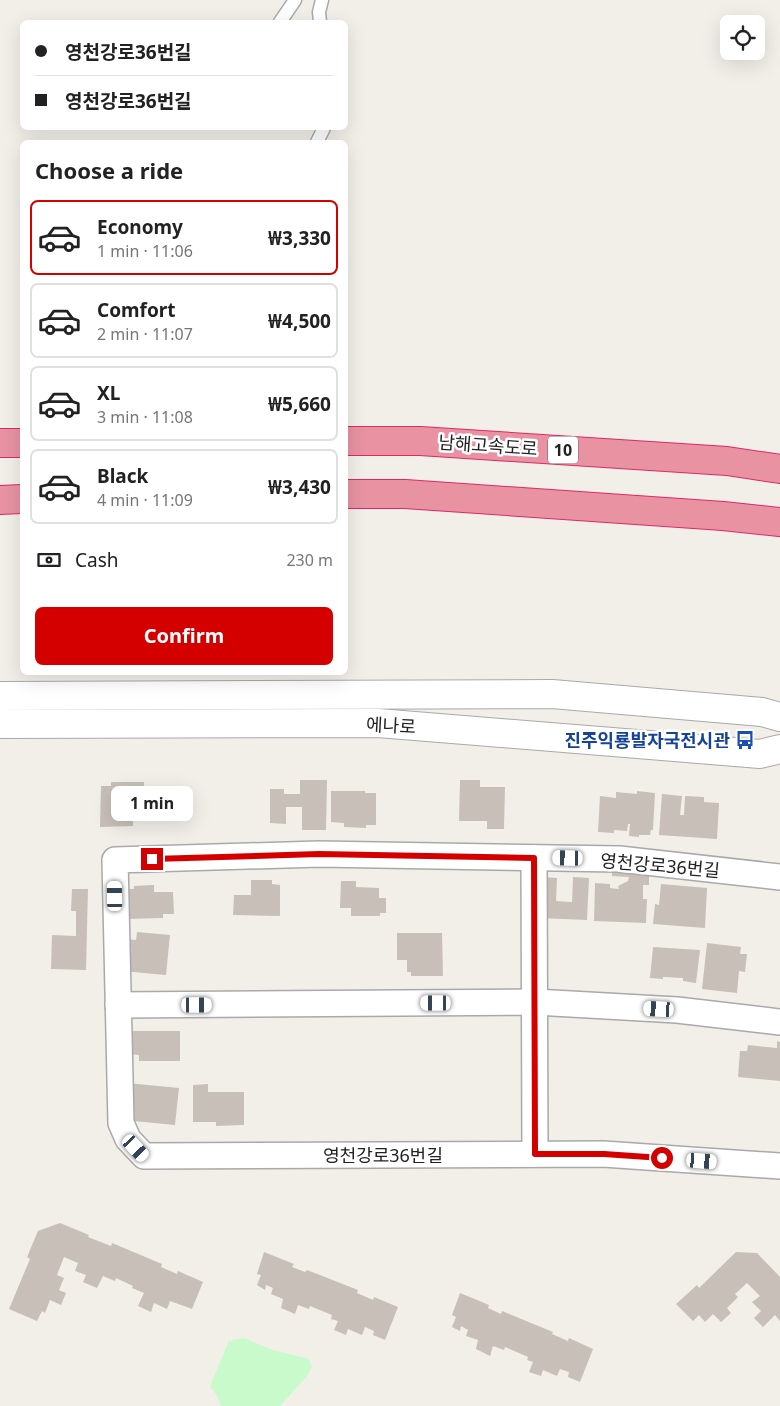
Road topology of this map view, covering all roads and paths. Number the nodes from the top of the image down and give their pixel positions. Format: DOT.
graph roads {
  1 [pos="295,0"];
  2 [pos="322,0"];
  3 [pos="281,20"];
  4 [pos="320,20"];
  5 [pos="348,441"];
  6 [pos="0,443"];
  7 [pos="20,443"];
  8 [pos="780,468"];
  9 [pos="348,494"];
  10 [pos="20,499"];
  11 [pos="0,500"];
  12 [pos="780,522"];
  13 [pos="0,696"];
  14 [pos="780,717"];
  15 [pos="0,724"];
  16 [pos="780,749"];
  17 [pos="534,858"];
  18 [pos="780,877"];
  19 [pos="535,1002"];
  20 [pos="118,1006"];
  21 [pos="780,1022"];
  22 [pos="535,1154"];
  23 [pos="780,1166"];
  1 -- 3 [label="lane"];
  2 -- 4 [label="lane"];
  5 -- 8 [label="highway, 남해고속도로 / 10"];
  6 -- 7 [label="highway"];
  9 -- 12 [label="highway"];
  10 -- 11 [label="highway"];
  13 -- 14 [label="street, 에나로"];
  15 -- 16 [label="street, 에나로"];
  17 -- 18 [label="street, 영천강로36번길"];
  17 -- 19 [label="street"];
  17 -- 20 [label="street, 영천강로36번길"];
  19 -- 20 [label="street"];
  19 -- 21 [label="street"];
  19 -- 22 [label="street"];
  20 -- 22 [label="street, 영천강로36번길"];
  22 -- 23 [label="street, 영천강로36번길"];
}
